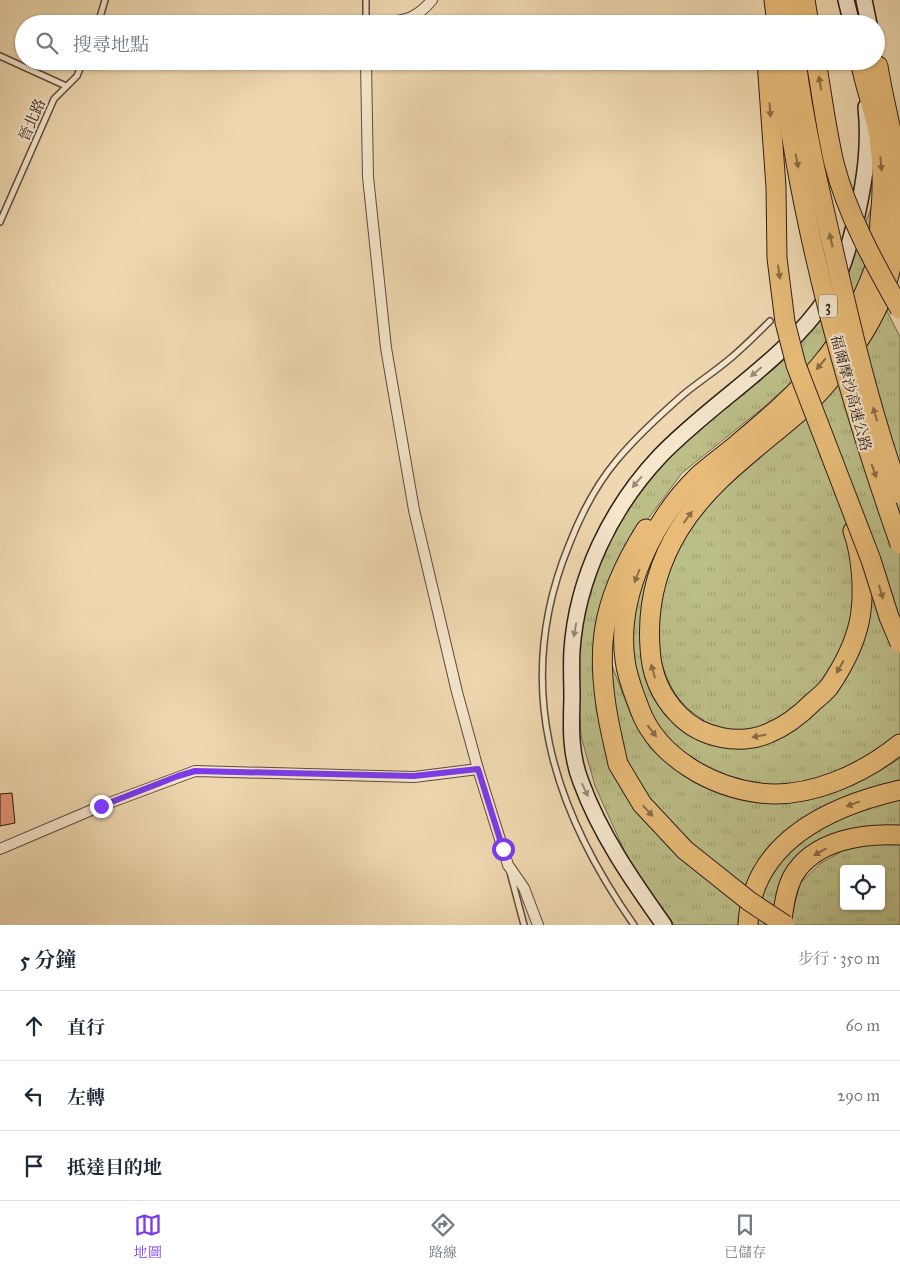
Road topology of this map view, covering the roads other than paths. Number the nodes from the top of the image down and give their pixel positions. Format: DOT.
graph roads {
  1 [pos="104,0"];
  2 [pos="366,0"];
  3 [pos="432,0"];
  4 [pos="763,0"];
  5 [pos="774,0"];
  6 [pos="788,0"];
  7 [pos="805,0"];
  8 [pos="846,0"];
  9 [pos="864,0"];
  10 [pos="100,15"];
  11 [pos="366,15"];
  12 [pos="417,15"];
  13 [pos="764,15"];
  14 [pos="776,15"];
  15 [pos="790,15"];
  16 [pos="808,15"];
  17 [pos="850,15"];
  18 [pos="867,15"];
  19 [pos="0,56"];
  20 [pos="15,63"];
  21 [pos="31,70"];
  22 [pos="79,70"];
  23 [pos="366,70"];
  24 [pos="768,70"];
  25 [pos="783,70"];
  26 [pos="798,70"];
  27 [pos="818,70"];
  28 [pos="869,70"];
  29 [pos="870,70"];
  30 [pos="871,70"];
  31 [pos="872,70"];
  32 [pos="66,86"];
  33 [pos="900,135"];
  34 [pos="0,222"];
  35 [pos="900,308"];
  36 [pos="770,321"];
  37 [pos="776,408"];
  38 [pos="827,443"];
  39 [pos="900,494"];
  40 [pos="900,544"];
  41 [pos="900,643"];
  42 [pos="900,744"];
  43 [pos="478,769"];
  44 [pos="900,790"];
  45 [pos="900,835"];
  46 [pos="0,849"];
  47 [pos="508,865"];
  48 [pos="524,925"];
  49 [pos="538,925"];
  50 [pos="634,925"];
  51 [pos="664,925"];
  52 [pos="748,925"];
  53 [pos="783,925"];
  1 -- 10 [label="lane"];
  2 -- 11 [label="lane"];
  3 -- 12 [label="street"];
  4 -- 13 [label="highway"];
  5 -- 14 [label="highway"];
  6 -- 15 [label="highway"];
  7 -- 16 [label="highway"];
  8 -- 17 [label="street"];
  9 -- 18 [label="street"];
  19 -- 20 [label="lane"];
  21 -- 32 [label="lane"];
  22 -- 32 [label="lane, 晉北路"];
  23 -- 43 [label="street"];
  24 -- 38 [label="highway, one-way, bridge"];
  25 -- 40 [label="highway, 福爾摩沙高速公路 / 3, one-way, bridge"];
  39 -- 26 [label="highway, 福爾摩沙高速公路 / 3, one-way, bridge"];
  35 -- 27 [label="highway, one-way, bridge"];
  28 -- 51 [label="street, one-way"];
  29 -- 37 [label="highway, one-way"];
  38 -- 30 [label="highway, one-way, bridge"];
  31 -- 33 [label="street"];
  32 -- 34 [label="lane, 晉北路"];
  36 -- 50 [label="lane"];
  37 -- 42 [label="highway, one-way"];
  37 -- 53 [label="highway, one-way, bridge"];
  38 -- 41 [label="highway, one-way, bridge"];
  43 -- 46 [label="street"];
  43 -- 47 [label="street"];
  44 -- 52 [label="highway, one-way"];
  45 -- 53 [label="highway, one-way"];
  47 -- 48 [label="lane"];
  47 -- 49 [label="street"];
}
